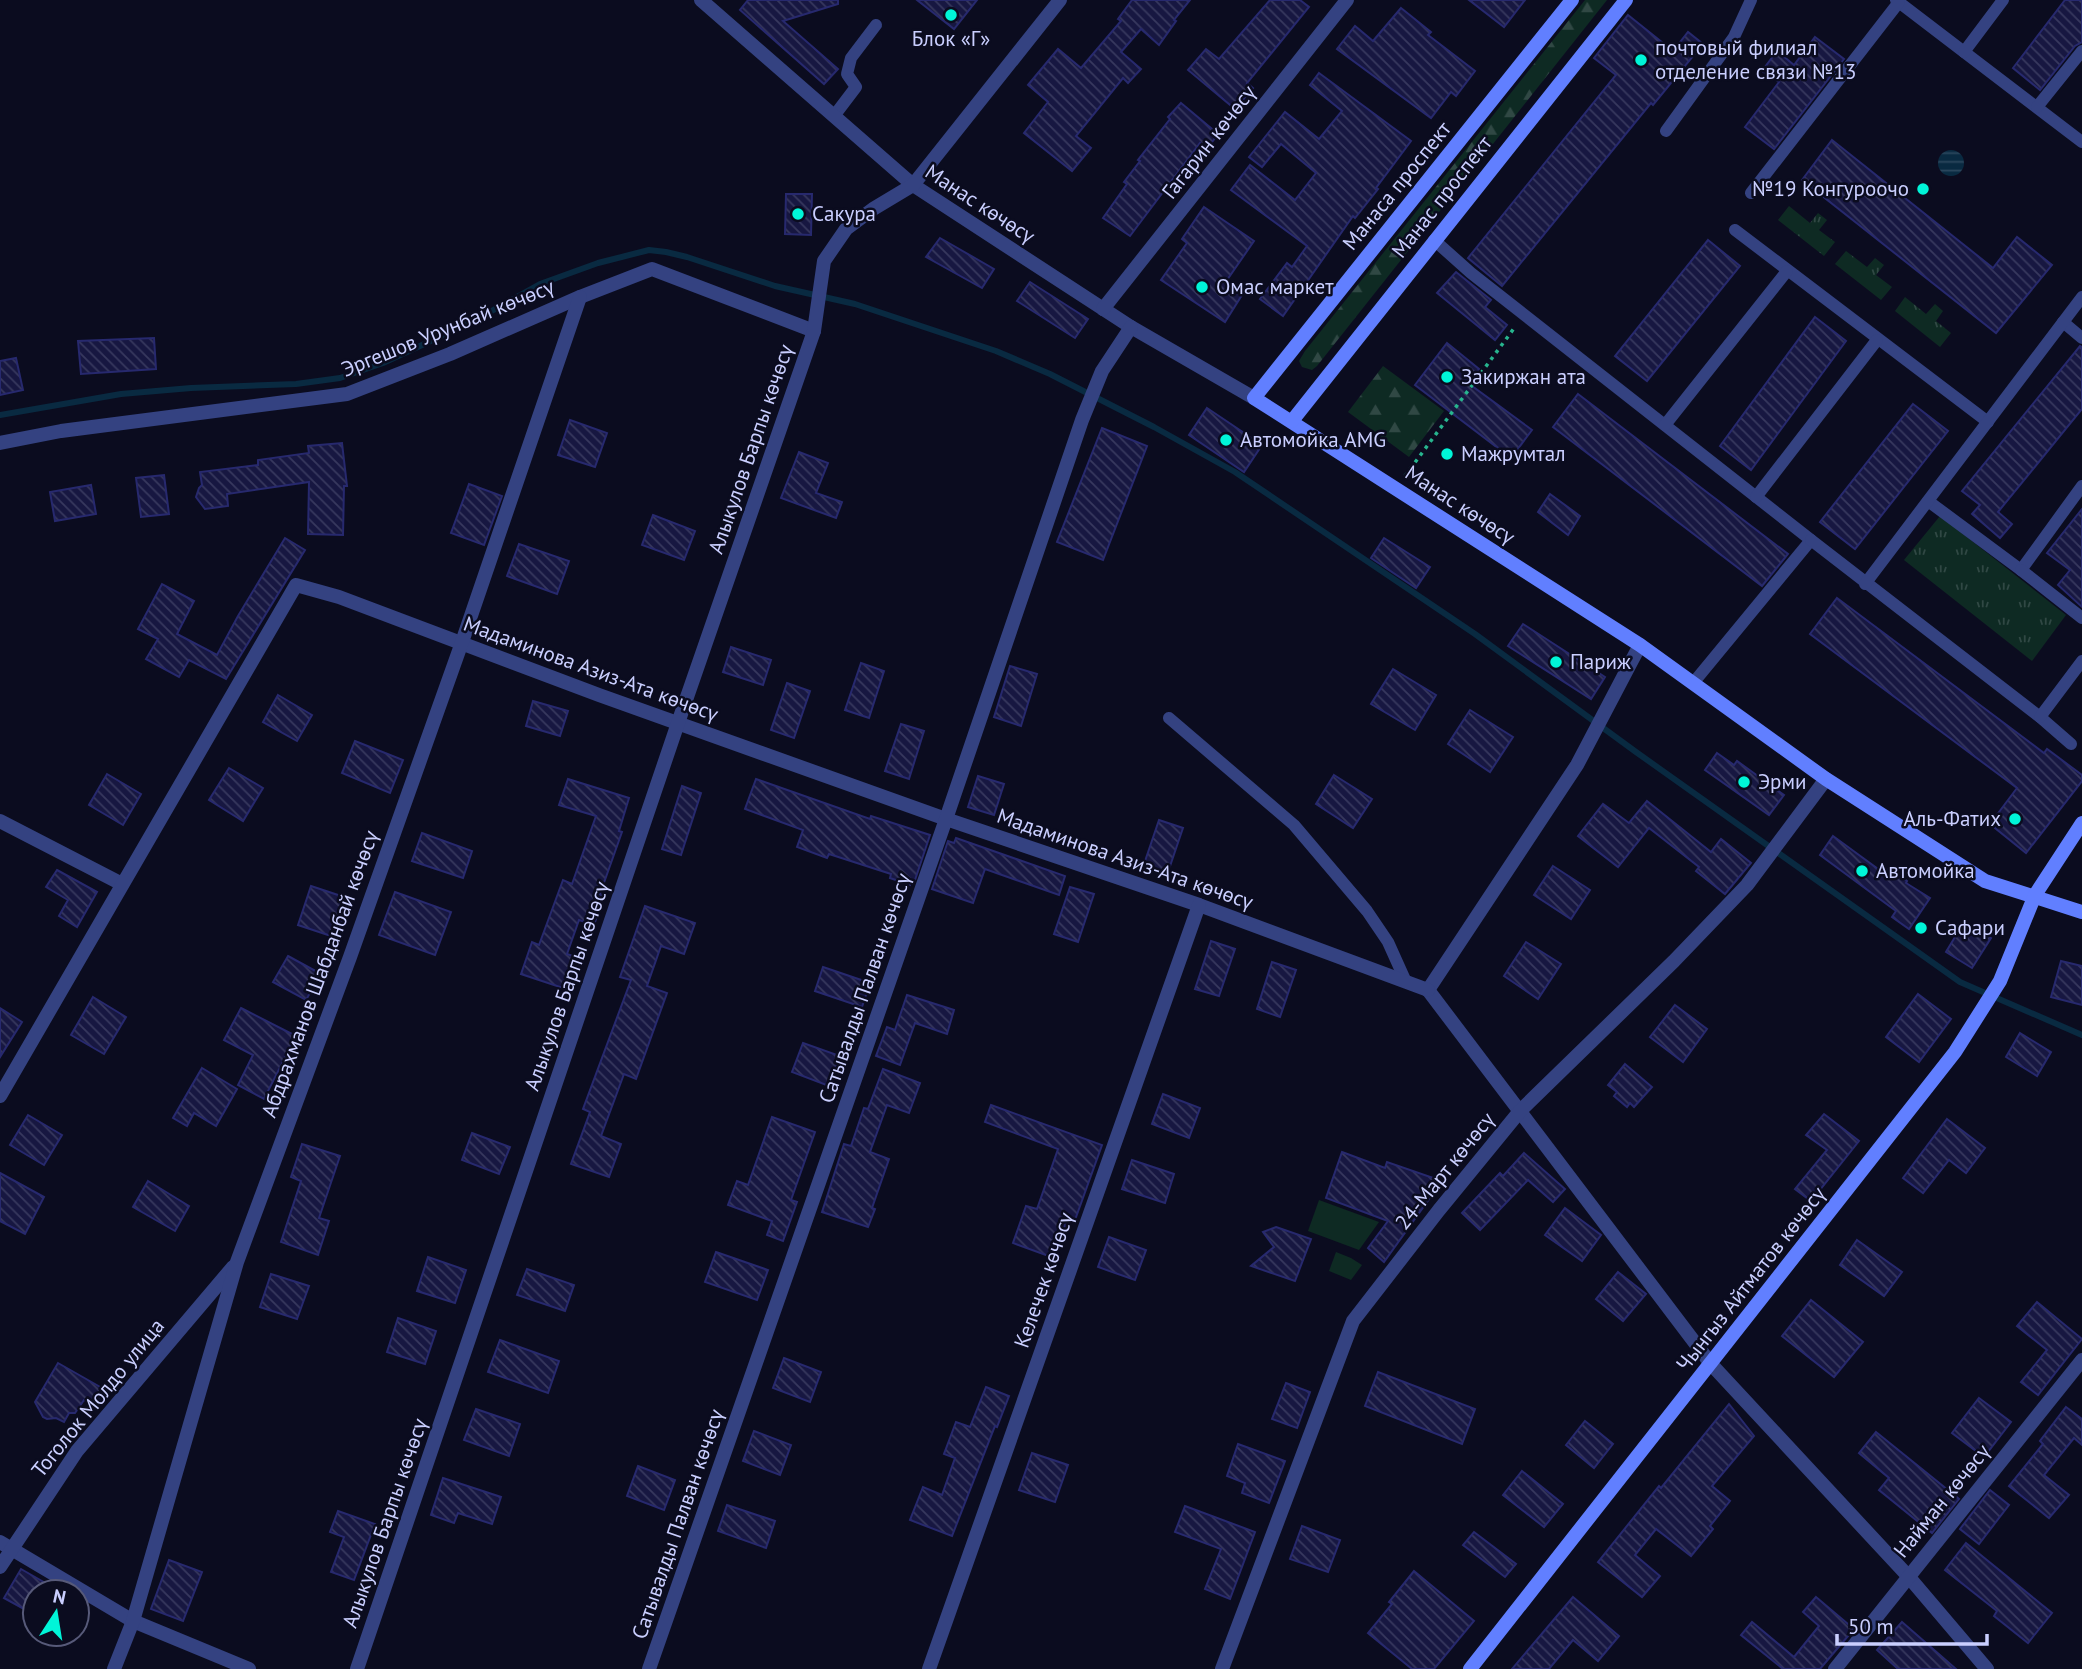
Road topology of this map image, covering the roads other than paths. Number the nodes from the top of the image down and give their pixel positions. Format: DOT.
graph roads {
  1 [pos="701,0"];
  2 [pos="1060,0"];
  3 [pos="1347,0"];
  4 [pos="1572,0"];
  5 [pos="1626,0"];
  6 [pos="1751,0"];
  7 [pos="2003,0"];
  8 [pos="1898,1"];
  9 [pos="876,25"];
  10 [pos="2082,51"];
  11 [pos="1964,52"];
  12 [pos="2037,107"];
  13 [pos="834,116"];
  14 [pos="1666,131"];
  15 [pos="2082,142"];
  16 [pos="912,186"];
  17 [pos="1751,193"];
  18 [pos="1735,230"];
  19 [pos="1434,240"];
  20 [pos="1787,271"];
  21 [pos="580,297"];
  22 [pos="2082,297"];
  23 [pos="1103,309"];
  24 [pos="2063,323"];
  25 [pos="1130,327"];
  26 [pos="814,331"];
  27 [pos="2082,338"];
  28 [pos="1877,340"];
  29 [pos="1254,398"];
  30 [pos="1292,421"];
  31 [pos="1988,422"];
  32 [pos="1665,425"];
  33 [pos="0,443"];
  34 [pos="2082,486"];
  35 [pos="1756,497"];
  36 [pos="1928,500"];
  37 [pos="1811,540"];
  38 [pos="2021,569"];
  39 [pos="1865,584"];
  40 [pos="2082,618"];
  41 [pos="461,645"];
  42 [pos="1640,645"];
  43 [pos="2082,662"];
  44 [pos="1694,682"];
  45 [pos="2040,717"];
  46 [pos="1168,718"];
  47 [pos="678,723"];
  48 [pos="2070,744"];
  49 [pos="1826,779"];
  50 [pos="946,819"];
  51 [pos="0,821"];
  52 [pos="2082,823"];
  53 [pos="122,884"];
  54 [pos="2035,895"];
  55 [pos="1199,905"];
  56 [pos="2082,912"];
  57 [pos="1406,982"];
  58 [pos="1428,990"];
  59 [pos="0,1096"];
  60 [pos="1520,1111"];
  61 [pos="237,1262"];
  62 [pos="2082,1360"];
  63 [pos="1711,1364"];
  64 [pos="5,1545"];
  65 [pos="0,1567"];
  66 [pos="1908,1576"];
  67 [pos="133,1621"];
  68 [pos="114,1669"];
  69 [pos="249,1669"];
  70 [pos="357,1669"];
  71 [pos="649,1669"];
  72 [pos="929,1669"];
  73 [pos="1222,1669"];
  74 [pos="1470,1669"];
  75 [pos="1835,1669"];
  76 [pos="1987,1669"];
  1 -- 13 [label="street, Манас көчөсү"];
  2 -- 16 [label="street"];
  3 -- 23 [label="street, Гагарин көчөсү"];
  4 -- 29 [label="main road, Манаса проспект"];
  5 -- 19 [label="main road, Манас проспект"];
  6 -- 14 [label="lane"];
  7 -- 11 [label="lane"];
  8 -- 11 [label="lane"];
  8 -- 17 [label="lane"];
  9 -- 13 [label="lane"];
  10 -- 12 [label="lane"];
  11 -- 12 [label="lane"];
  12 -- 15 [label="lane"];
  13 -- 16 [label="street, Манас көчөсү"];
  16 -- 23 [label="street, Манас көчөсү"];
  16 -- 26 [label="street, Алыкулов Барпы көчөсү"];
  18 -- 20 [label="lane"];
  19 -- 30 [label="main road, Манас проспект"];
  19 -- 32 [label="lane"];
  20 -- 28 [label="lane"];
  20 -- 32 [label="lane"];
  21 -- 26 [label="street, Эргешов Урунбай көчөсү"];
  21 -- 33 [label="street, Эргешов Урунбай көчөсү"];
  21 -- 41 [label="street, Абдрахманов Шабданбай көчөсү"];
  22 -- 24 [label="lane"];
  23 -- 25 [label="street, Манас көчөсү"];
  24 -- 27 [label="lane"];
  24 -- 31 [label="lane"];
  25 -- 29 [label="street, Манас көчөсү"];
  25 -- 50 [label="street, Сатывалды Палван көчөсү"];
  26 -- 47 [label="street, Алыкулов Барпы көчөсү"];
  28 -- 31 [label="lane"];
  28 -- 35 [label="lane"];
  29 -- 30 [label="main road, Манас көчөсү"];
  30 -- 42 [label="main road, Манас көчөсү"];
  31 -- 36 [label="lane"];
  32 -- 35 [label="lane"];
  34 -- 38 [label="lane"];
  35 -- 37 [label="lane"];
  36 -- 38 [label="lane"];
  36 -- 39 [label="lane"];
  37 -- 39 [label="lane"];
  37 -- 44 [label="lane"];
  38 -- 40 [label="lane"];
  39 -- 45 [label="lane"];
  41 -- 47 [label="street, Мадаминова Азиз-Ата көчөсү"];
  41 -- 53 [label="street, Мадаминова Азиз-Ата көчөсү"];
  41 -- 61 [label="street, Абдрахманов Шабданбай көчөсү"];
  42 -- 44 [label="main road, Манас көчөсү"];
  42 -- 58 [label="street"];
  43 -- 45 [label="lane"];
  44 -- 49 [label="main road, Манас көчөсү"];
  45 -- 48 [label="lane"];
  46 -- 57 [label="lane"];
  47 -- 50 [label="street, Мадаминова Азиз-Ата көчөсү"];
  47 -- 70 [label="street, Алыкулов Барпы көчөсү"];
  49 -- 54 [label="main road, Манас көчөсү"];
  49 -- 60 [label="street, 24-Март көчөсү"];
  50 -- 55 [label="street, Мадаминова Азиз-Ата көчөсү"];
  50 -- 71 [label="street, Сатывалды Палван көчөсү"];
  51 -- 53 [label="street"];
  52 -- 54 [label="main road, Чынгыз Айтматов көчөсү"];
  53 -- 59 [label="street, Мадаминова Азиз-Ата көчөсү"];
  54 -- 56 [label="main road, Манас көчөсү"];
  54 -- 63 [label="main road, Чынгыз Айтматов көчөсү"];
  55 -- 57 [label="street, Мадаминова Азиз-Ата көчөсү"];
  55 -- 72 [label="street, Келечек көчөсү"];
  57 -- 58 [label="street, Мадаминова Азиз-Ата көчөсү"];
  58 -- 60 [label="street"];
  60 -- 63 [label="street"];
  60 -- 73 [label="street, 24-Март көчөсү"];
  61 -- 64 [label="street, Тоголок Молдо улица"];
  61 -- 67 [label="street, Абдрахманов Шабданбай көчөсү"];
  62 -- 66 [label="street, Найман көчөсү"];
  63 -- 66 [label="street"];
  63 -- 74 [label="main road, Чынгыз Айтматов көчөсү"];
  64 -- 65 [label="street, Тоголок Молдо улица"];
  64 -- 67 [label="street"];
  66 -- 75 [label="street, Найман көчөсү"];
  66 -- 76 [label="street"];
  67 -- 68 [label="street, Абдрахманов Шабданбай көчөсү"];
  67 -- 69 [label="street"];
}
